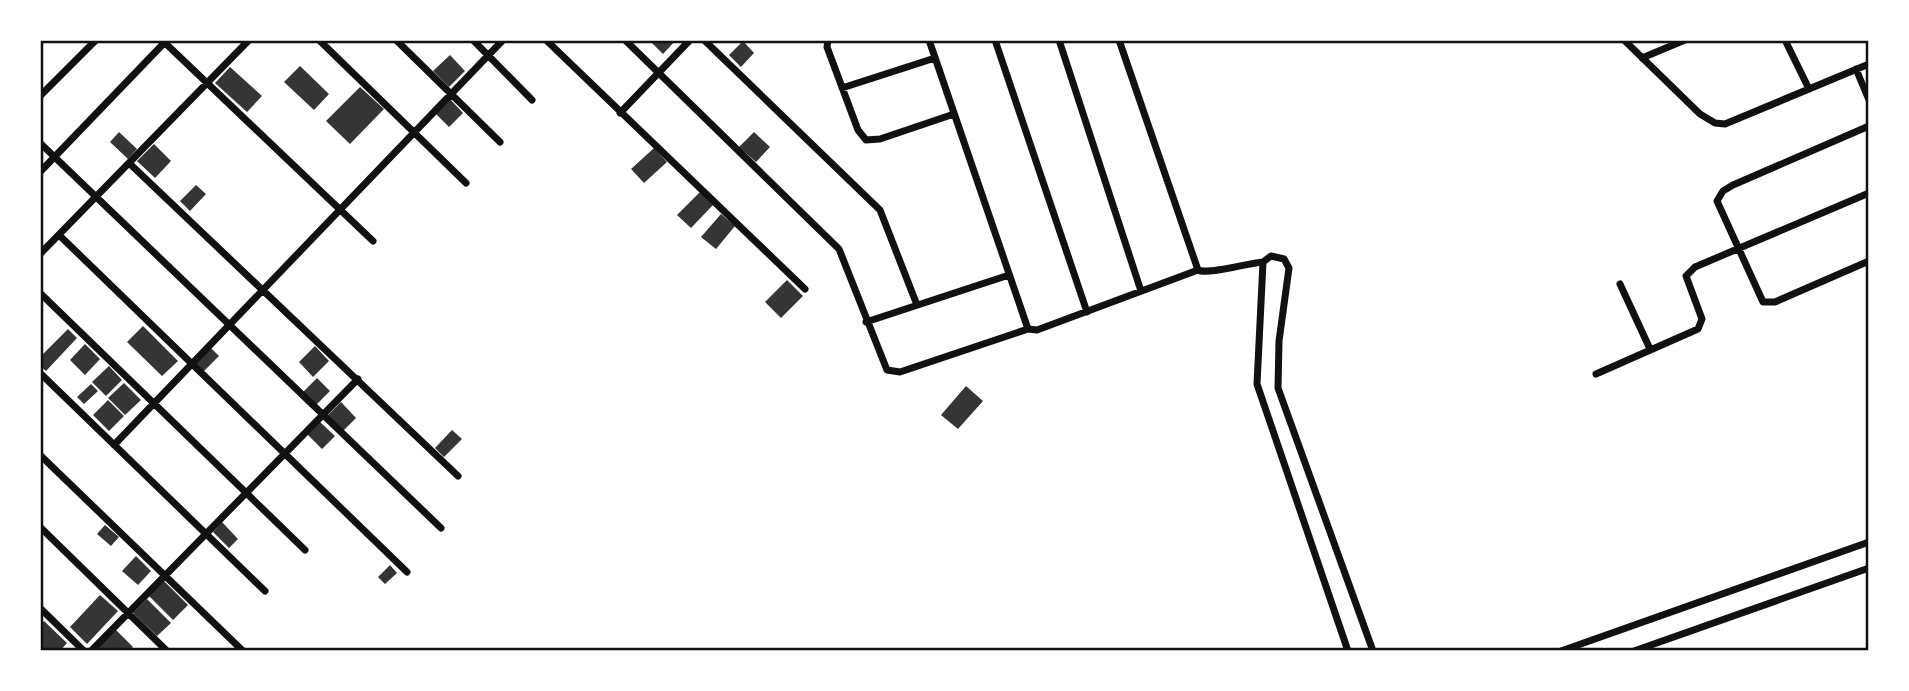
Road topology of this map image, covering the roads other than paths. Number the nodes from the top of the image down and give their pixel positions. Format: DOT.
graph roads {
  1 [pos="96,40"];
  2 [pos="249,40"];
  3 [pos="319,40"];
  4 [pos="397,40"];
  5 [pos="473,40"];
  6 [pos="503,40"];
  7 [pos="546,40"];
  8 [pos="625,40"];
  9 [pos="691,40"];
  10 [pos="704,40"];
  11 [pos="828,40"];
  12 [pos="929,40"];
  13 [pos="995,40"];
  14 [pos="1059,40"];
  15 [pos="1119,40"];
  16 [pos="1623,40"];
  17 [pos="1685,40"];
  18 [pos="1785,40"];
  19 [pos="164,41"];
  20 [pos="488,55"];
  21 [pos="935,58"];
  22 [pos="1642,58"];
  23 [pos="1869,64"];
  24 [pos="1856,69"];
  25 [pos="659,73"];
  26 [pos="206,84"];
  27 [pos="842,88"];
  28 [pos="1809,89"];
  29 [pos="452,93"];
  30 [pos="40,96"];
  31 [pos="532,100"];
  32 [pos="1869,100"];
  33 [pos="620,113"];
  34 [pos="954,114"];
  35 [pos="1869,126"];
  36 [pos="414,132"];
  37 [pos="500,142"];
  38 [pos="40,143"];
  39 [pos="55,157"];
  40 [pos="129,163"];
  41 [pos="40,172"];
  42 [pos="466,183"];
  43 [pos="1869,193"];
  44 [pos="95,198"];
  45 [pos="340,209"];
  46 [pos="59,235"];
  47 [pos="373,241"];
  48 [pos="1738,249"];
  49 [pos="40,254"];
  50 [pos="1869,261"];
  51 [pos="1263,262"];
  52 [pos="1198,270"];
  53 [pos="1009,275"];
  54 [pos="1620,284"];
  55 [pos="264,288"];
  56 [pos="805,289"];
  57 [pos="1141,291"];
  58 [pos="40,293"];
  59 [pos="917,305"];
  60 [pos="1087,312"];
  61 [pos="866,323"];
  62 [pos="228,326"];
  63 [pos="1028,329"];
  64 [pos="1650,349"];
  65 [pos="191,364"];
  66 [pos="40,373"];
  67 [pos="1596,374"];
  68 [pos="358,379"];
  69 [pos="154,403"];
  70 [pos="322,415"];
  71 [pos="114,444"];
  72 [pos="284,454"];
  73 [pos="40,455"];
  74 [pos="458,476"];
  75 [pos="246,493"];
  76 [pos="40,527"];
  77 [pos="440,528"];
  78 [pos="206,533"];
  79 [pos="1869,542"];
  80 [pos="304,550"];
  81 [pos="1869,568"];
  82 [pos="407,572"];
  83 [pos="164,575"];
  84 [pos="265,591"];
  85 [pos="40,608"];
  86 [pos="127,612"];
  87 [pos="84,651"];
  88 [pos="90,651"];
  89 [pos="167,651"];
  90 [pos="243,651"];
  91 [pos="1348,651"];
  92 [pos="1373,651"];
  93 [pos="1561,651"];
  94 [pos="1634,651"];
  1 -- 30 [label="street"];
  2 -- 26 [label="street"];
  3 -- 36 [label="street"];
  4 -- 29 [label="street"];
  5 -- 20 [label="street"];
  6 -- 20 [label="street"];
  7 -- 33 [label="street"];
  8 -- 25 [label="street"];
  9 -- 25 [label="street"];
  10 -- 59 [label="street"];
  11 -- 27 [label="street"];
  12 -- 21 [label="street"];
  13 -- 60 [label="street"];
  14 -- 57 [label="street"];
  15 -- 52 [label="street"];
  16 -- 22 [label="street"];
  17 -- 22 [label="street"];
  18 -- 28 [label="street"];
  19 -- 26 [label="street"];
  19 -- 39 [label="street"];
  20 -- 29 [label="street"];
  20 -- 31 [label="street"];
  21 -- 27 [label="street"];
  21 -- 34 [label="street"];
  22 -- 28 [label="street"];
  23 -- 24 [label="street"];
  24 -- 28 [label="street"];
  24 -- 32 [label="street"];
  25 -- 33 [label="street"];
  25 -- 61 [label="street"];
  26 -- 40 [label="street"];
  26 -- 45 [label="street"];
  27 -- 34 [label="street"];
  29 -- 36 [label="street"];
  29 -- 37 [label="street"];
  33 -- 56 [label="street"];
  34 -- 53 [label="street"];
  35 -- 48 [label="street"];
  36 -- 42 [label="street"];
  36 -- 45 [label="street"];
  38 -- 39 [label="street"];
  39 -- 41 [label="street"];
  39 -- 44 [label="street"];
  40 -- 44 [label="street"];
  40 -- 55 [label="street"];
  43 -- 48 [label="street"];
  44 -- 46 [label="street"];
  44 -- 62 [label="street"];
  45 -- 47 [label="street"];
  45 -- 55 [label="street"];
  46 -- 49 [label="street"];
  46 -- 65 [label="street"];
  48 -- 50 [label="street"];
  48 -- 64 [label="street"];
  51 -- 52 [label="street"];
  51 -- 91 [label="street"];
  51 -- 92 [label="street"];
  52 -- 57 [label="street"];
  53 -- 59 [label="street"];
  53 -- 63 [label="street"];
  54 -- 64 [label="street"];
  55 -- 62 [label="street"];
  55 -- 68 [label="street"];
  57 -- 60 [label="street"];
  58 -- 69 [label="street"];
  59 -- 61 [label="street"];
  60 -- 63 [label="street"];
  61 -- 63 [label="street"];
  62 -- 65 [label="street"];
  62 -- 70 [label="street"];
  64 -- 67 [label="street"];
  65 -- 69 [label="street"];
  65 -- 72 [label="street"];
  66 -- 71 [label="street"];
  68 -- 70 [label="street"];
  68 -- 74 [label="street"];
  69 -- 71 [label="street"];
  69 -- 75 [label="street"];
  70 -- 72 [label="street"];
  70 -- 77 [label="street"];
  71 -- 78 [label="street"];
  72 -- 75 [label="street"];
  72 -- 82 [label="street"];
  73 -- 83 [label="street"];
  75 -- 78 [label="street"];
  75 -- 80 [label="street"];
  76 -- 86 [label="street"];
  78 -- 83 [label="street"];
  78 -- 84 [label="street"];
  79 -- 93 [label="street"];
  81 -- 94 [label="street"];
  83 -- 86 [label="street"];
  83 -- 90 [label="street"];
  85 -- 87 [label="street"];
  86 -- 88 [label="street"];
  86 -- 89 [label="street"];
}
